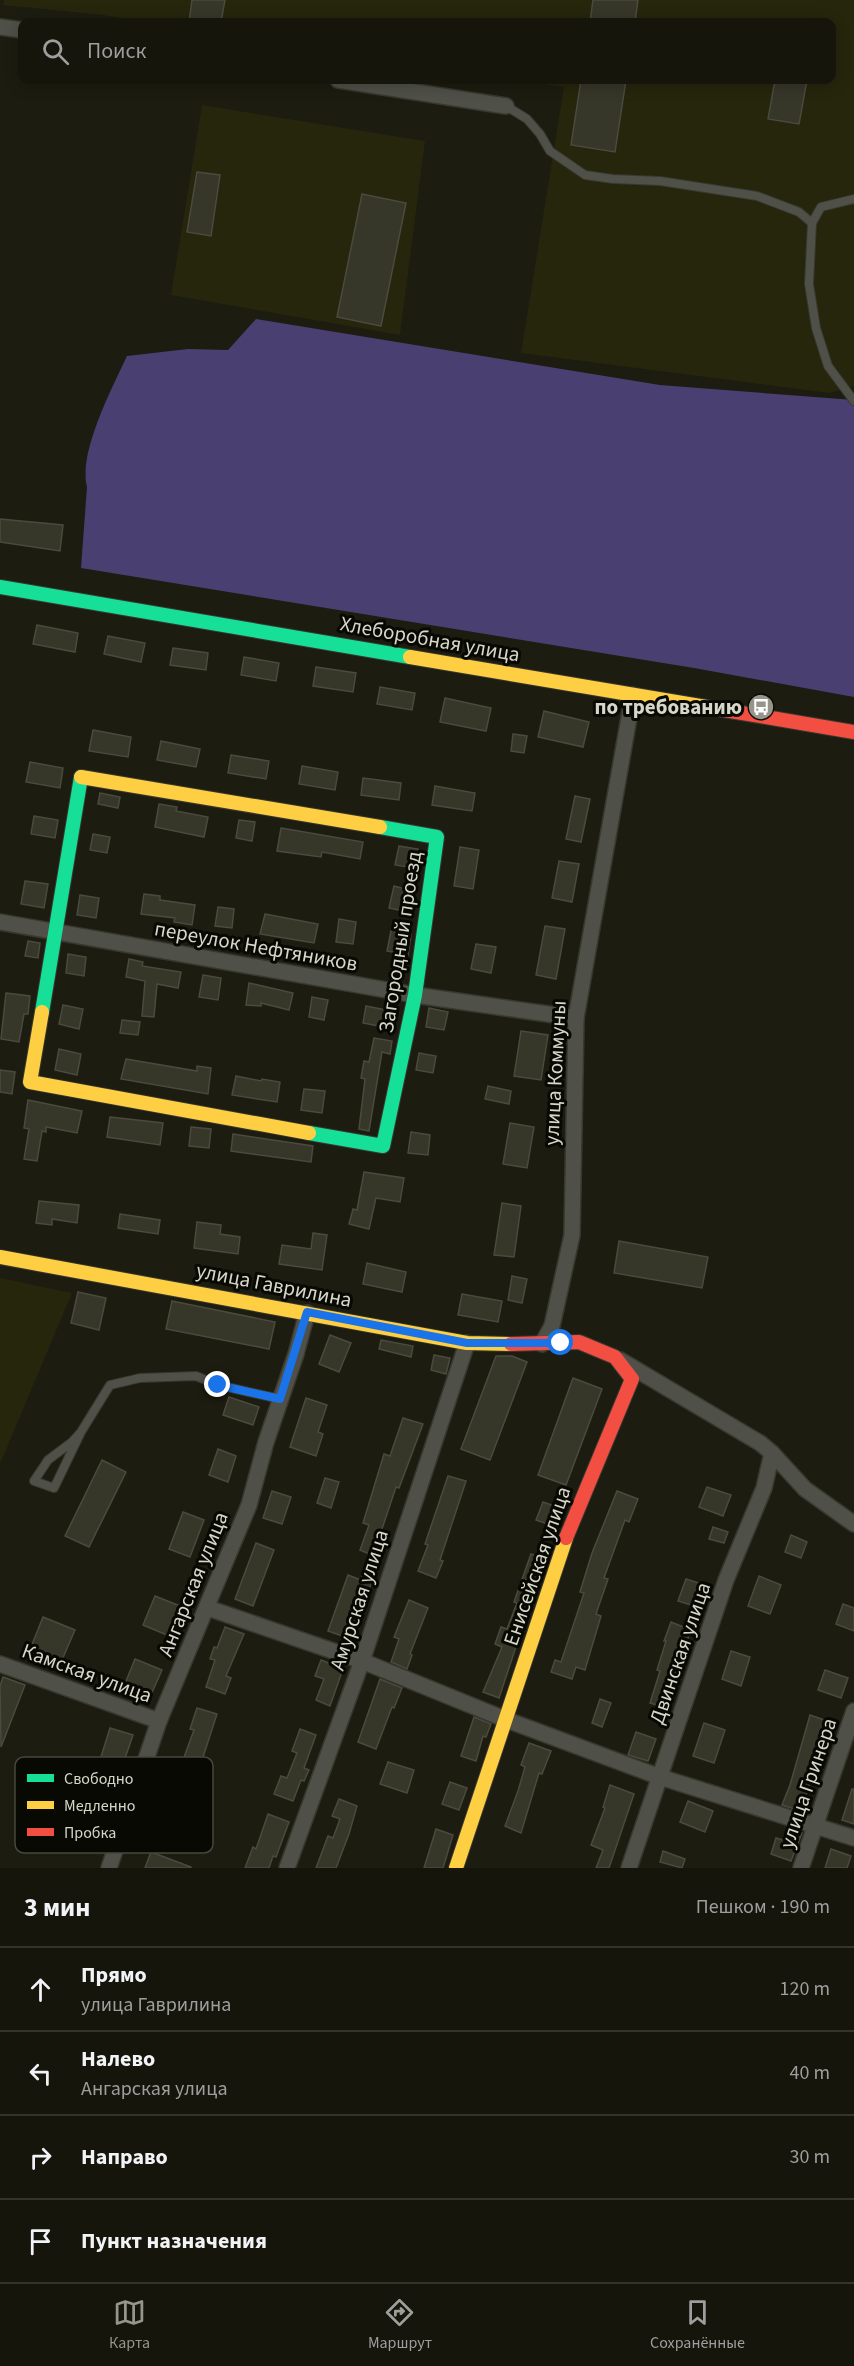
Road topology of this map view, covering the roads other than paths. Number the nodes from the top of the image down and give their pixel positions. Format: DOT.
graph roads {
  1 [pos="0,27"];
  2 [pos="18,29"];
  3 [pos="364,84"];
  4 [pos="506,106"];
  5 [pos="854,199"];
  6 [pos="812,223"];
  7 [pos="852,397"];
  8 [pos="0,587"];
  9 [pos="633,695"];
  10 [pos="854,732"];
  11 [pos="0,922"];
  12 [pos="56,932"];
  13 [pos="415,996"];
  14 [pos="576,1018"];
  15 [pos="0,1257"];
  16 [pos="307,1312"];
  17 [pos="467,1343"];
  18 [pos="542,1344"];
  19 [pos="615,1357"];
  20 [pos="280,1399"];
  21 [pos="81,1432"];
  22 [pos="772,1453"];
  23 [pos="854,1524"];
  24 [pos="208,1608"];
  25 [pos="362,1661"];
  26 [pos="0,1664"];
  27 [pos="854,1711"];
  28 [pos="507,1720"];
  29 [pos="159,1721"];
  30 [pos="147,1757"];
  31 [pos="660,1777"];
  32 [pos="814,1826"];
  33 [pos="854,1838"];
  34 [pos="114,1853"];
  35 [pos="109,1868"];
  36 [pos="287,1868"];
  37 [pos="456,1868"];
  38 [pos="629,1868"];
  39 [pos="801,1868"];
  1 -- 2 [label="street"];
  3 -- 4 [label="street"];
  4 -- 6 [label="lane"];
  5 -- 6 [label="lane"];
  6 -- 7 [label="lane"];
  8 -- 9 [label="street, Хлеборобная улица"];
  9 -- 10 [label="street, Хлеборобная улица"];
  9 -- 14 [label="street, улица Коммуны"];
  11 -- 12 [label="street, переулок Нефтяников"];
  12 -- 13 [label="street, переулок Нефтяников"];
  12 -- 13 [label="street, Загородный проезд"];
  12 -- 13 [label="street, Загородный проезд"];
  13 -- 14 [label="street, переулок Нефтяников"];
  14 -- 18 [label="street, улица Коммуны"];
  15 -- 16 [label="street, улица Гаврилина"];
  16 -- 17 [label="street, улица Гаврилина"];
  16 -- 20 [label="street, Ангарская улица"];
  17 -- 18 [label="street, улица Гаврилина"];
  17 -- 25 [label="street, Амурская улица"];
  18 -- 19 [label="street"];
  19 -- 22 [label="street"];
  19 -- 28 [label="street, Енисейская улица"];
  20 -- 21 [label="lane"];
  20 -- 24 [label="street, Ангарская улица"];
  21 -- 21 [label="lane"];
  22 -- 23 [label="street"];
  22 -- 31 [label="street, Двинская улица"];
  24 -- 25 [label="street"];
  24 -- 29 [label="street, Ангарская улица"];
  25 -- 28 [label="street"];
  25 -- 36 [label="street, Амурская улица"];
  26 -- 29 [label="street, Камская улица"];
  27 -- 32 [label="street, улица Гринера"];
  28 -- 31 [label="street"];
  28 -- 37 [label="street, Енисейская улица"];
  29 -- 30 [label="street, Ангарская улица"];
  31 -- 32 [label="street"];
  31 -- 38 [label="street, Двинская улица"];
  32 -- 33 [label="street"];
  32 -- 39 [label="street, улица Гринера"];
  34 -- 35 [label="street, Ангарская улица"];
}
